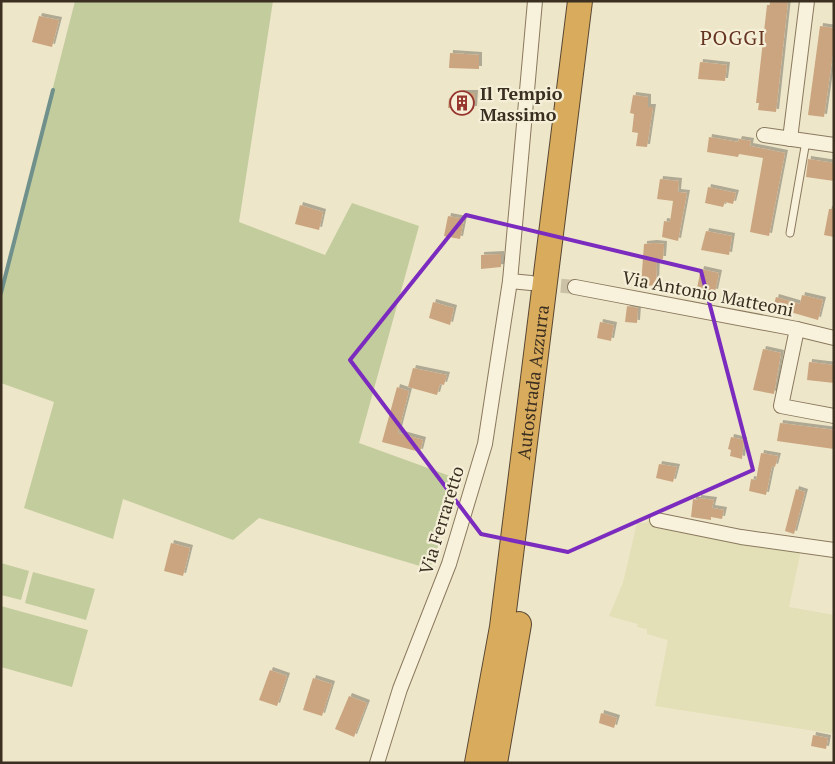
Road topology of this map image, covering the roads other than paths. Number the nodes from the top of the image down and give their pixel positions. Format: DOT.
graph roads {
  1 [pos="535,1"];
  2 [pos="580,1"];
  3 [pos="596,1"];
  4 [pos="807,1"];
  5 [pos="764,135"];
  6 [pos="790,139"];
  7 [pos="806,141"];
  8 [pos="834,145"];
  9 [pos="790,233"];
  10 [pos="510,281"];
  11 [pos="531,283"];
  12 [pos="575,287"];
  13 [pos="797,329"];
  14 [pos="834,338"];
  15 [pos="834,416"];
  16 [pos="657,520"];
  17 [pos="834,550"];
  18 [pos="378,763"];
  19 [pos="477,763"];
  20 [pos="495,763"];
  1 -- 10 [label="street, Via Ferraretto"];
  2 -- 19 [label="highway, Autostrada Azzurra"];
  3 -- 20 [label="highway, Autostrada Azzurra"];
  4 -- 6 [label="street"];
  5 -- 6 [label="street"];
  6 -- 7 [label="street"];
  7 -- 8 [label="street"];
  7 -- 9 [label="lane"];
  10 -- 11 [label="street"];
  10 -- 18 [label="street, Via Ferraretto"];
  12 -- 13 [label="street, Via Antonio Matteoni"];
  13 -- 14 [label="street, Via Antonio Matteoni"];
  13 -- 15 [label="street"];
  16 -- 17 [label="street"];
}
